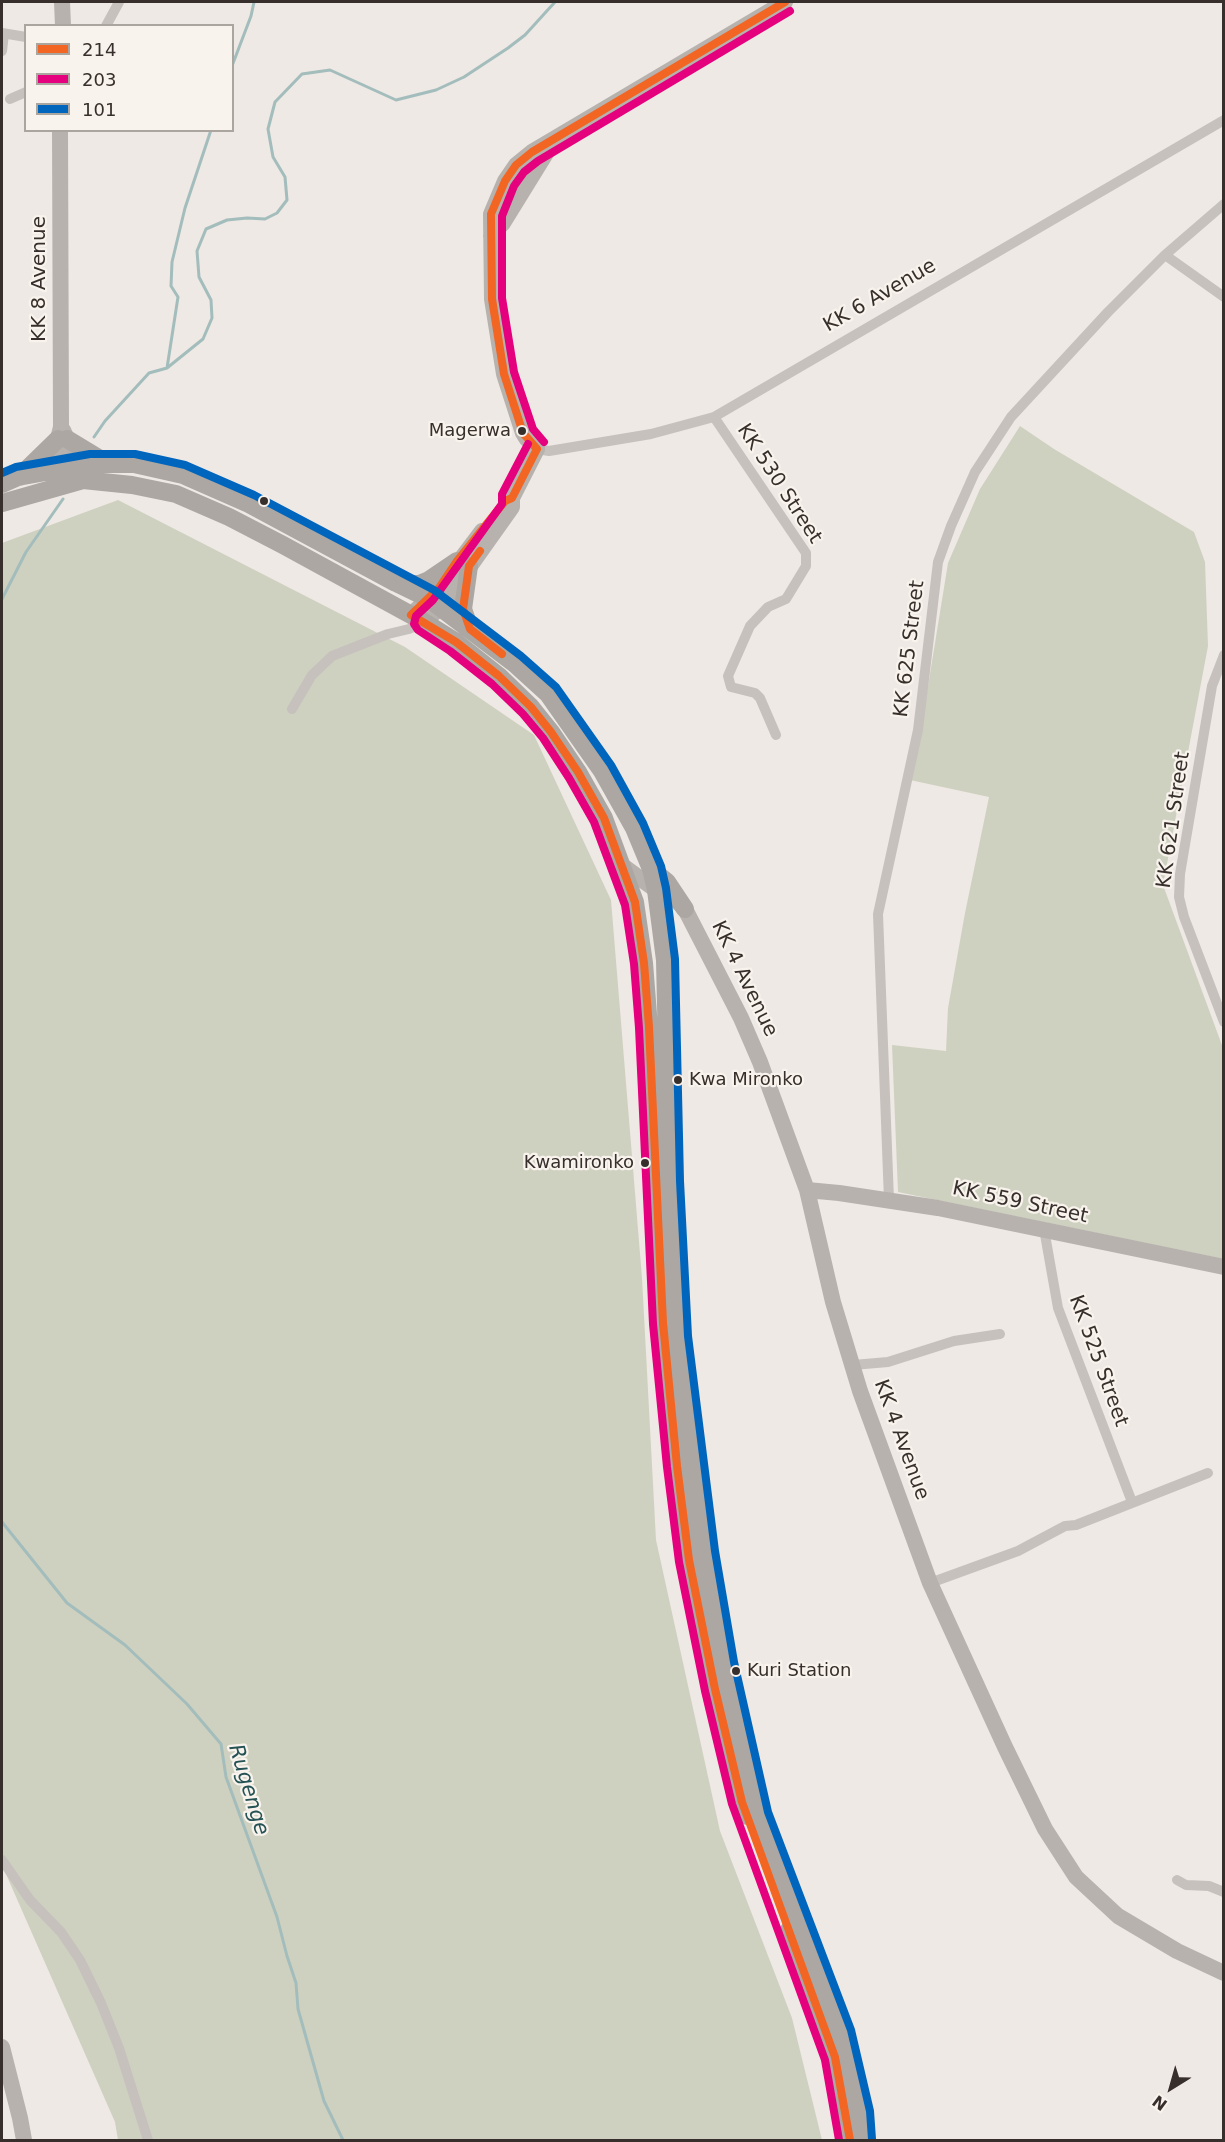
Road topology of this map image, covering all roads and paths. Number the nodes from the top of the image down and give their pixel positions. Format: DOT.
graph roads {
  1 [pos="62,2"];
  2 [pos="119,2"];
  3 [pos="782,2"];
  4 [pos="63,24"];
  5 [pos="107,24"];
  6 [pos="3,34"];
  7 [pos="24,37"];
  8 [pos="2,51"];
  9 [pos="24,93"];
  10 [pos="10,99"];
  11 [pos="1224,120"];
  12 [pos="60,132"];
  13 [pos="1224,204"];
  14 [pos="1165,255"];
  15 [pos="1224,297"];
  16 [pos="714,417"];
  17 [pos="62,435"];
  18 [pos="537,449"];
  19 [pos="121,462"];
  20 [pos="66,476"];
  21 [pos="10,481"];
  22 [pos="2,503"];
  23 [pos="463,563"];
  24 [pos="396,584"];
  25 [pos="435,603"];
  26 [pos="418,619"];
  27 [pos="470,629"];
  28 [pos="1224,655"];
  29 [pos="292,709"];
  30 [pos="776,735"];
  31 [pos="623,866"];
  32 [pos="651,869"];
  33 [pos="656,890"];
  34 [pos="681,906"];
  35 [pos="660,916"];
  36 [pos="1224,1022"];
  37 [pos="807,1190"];
  38 [pos="889,1200"];
  39 [pos="1044,1229"];
  40 [pos="1224,1267"];
  41 [pos="1000,1334"];
  42 [pos="853,1365"];
  43 [pos="1208,1473"];
  44 [pos="1132,1502"];
  45 [pos="930,1583"];
  46 [pos="721,1687"];
  47 [pos="2,1860"];
  48 [pos="1177,1880"];
  49 [pos="1224,1892"];
  50 [pos="1224,1973"];
  51 [pos="2,2047"];
  52 [pos="24,2140"];
  53 [pos="148,2140"];
  54 [pos="850,2140"];
  55 [pos="862,2140"];
  1 -- 4 [label="main road"];
  2 -- 5 [label="street"];
  3 -- 18 [label="main road"];
  6 -- 7 [label="street"];
  6 -- 8 [label="street"];
  9 -- 10 [label="street"];
  11 -- 16 [label="street, KK 6 Avenue"];
  12 -- 17 [label="main road, KK 8 Avenue"];
  13 -- 14 [label="street, KK 625 Street"];
  14 -- 15 [label="street"];
  14 -- 38 [label="street, KK 625 Street"];
  16 -- 18 [label="street, KK 6 Avenue"];
  16 -- 30 [label="street, KK 530 Street"];
  17 -- 19 [label="highway"];
  17 -- 20 [label="main road, KK 8 Avenue"];
  17 -- 21 [label="highway"];
  18 -- 23 [label="main road"];
  19 -- 20 [label="highway"];
  19 -- 24 [label="highway"];
  20 -- 21 [label="highway"];
  20 -- 22 [label="highway"];
  20 -- 26 [label="highway"];
  23 -- 24 [label="highway"];
  23 -- 25 [label="main road"];
  23 -- 27 [label="highway"];
  24 -- 25 [label="highway"];
  25 -- 26 [label="main road"];
  25 -- 27 [label="highway"];
  26 -- 29 [label="street"];
  26 -- 31 [label="highway"];
  27 -- 32 [label="highway"];
  28 -- 36 [label="street, KK 621 Street"];
  31 -- 33 [label="main road"];
  31 -- 46 [label="highway"];
  32 -- 33 [label="highway"];
  32 -- 34 [label="highway"];
  33 -- 34 [label="main road"];
  33 -- 35 [label="highway"];
  34 -- 35 [label="highway"];
  34 -- 37 [label="main road, KK 4 Avenue"];
  35 -- 46 [label="highway"];
  37 -- 38 [label="main road, KK 559 Street"];
  37 -- 42 [label="main road, KK 4 Avenue"];
  38 -- 39 [label="main road, KK 559 Street"];
  39 -- 40 [label="main road, KK 559 Street"];
  39 -- 44 [label="street, KK 525 Street"];
  41 -- 42 [label="street"];
  42 -- 45 [label="main road, KK 4 Avenue"];
  43 -- 44 [label="street"];
  44 -- 45 [label="street"];
  45 -- 50 [label="main road, KK 4 Avenue"];
  46 -- 54 [label="highway"];
  46 -- 55 [label="highway"];
  47 -- 53 [label="street"];
  48 -- 49 [label="street"];
  51 -- 52 [label="main road"];
}
